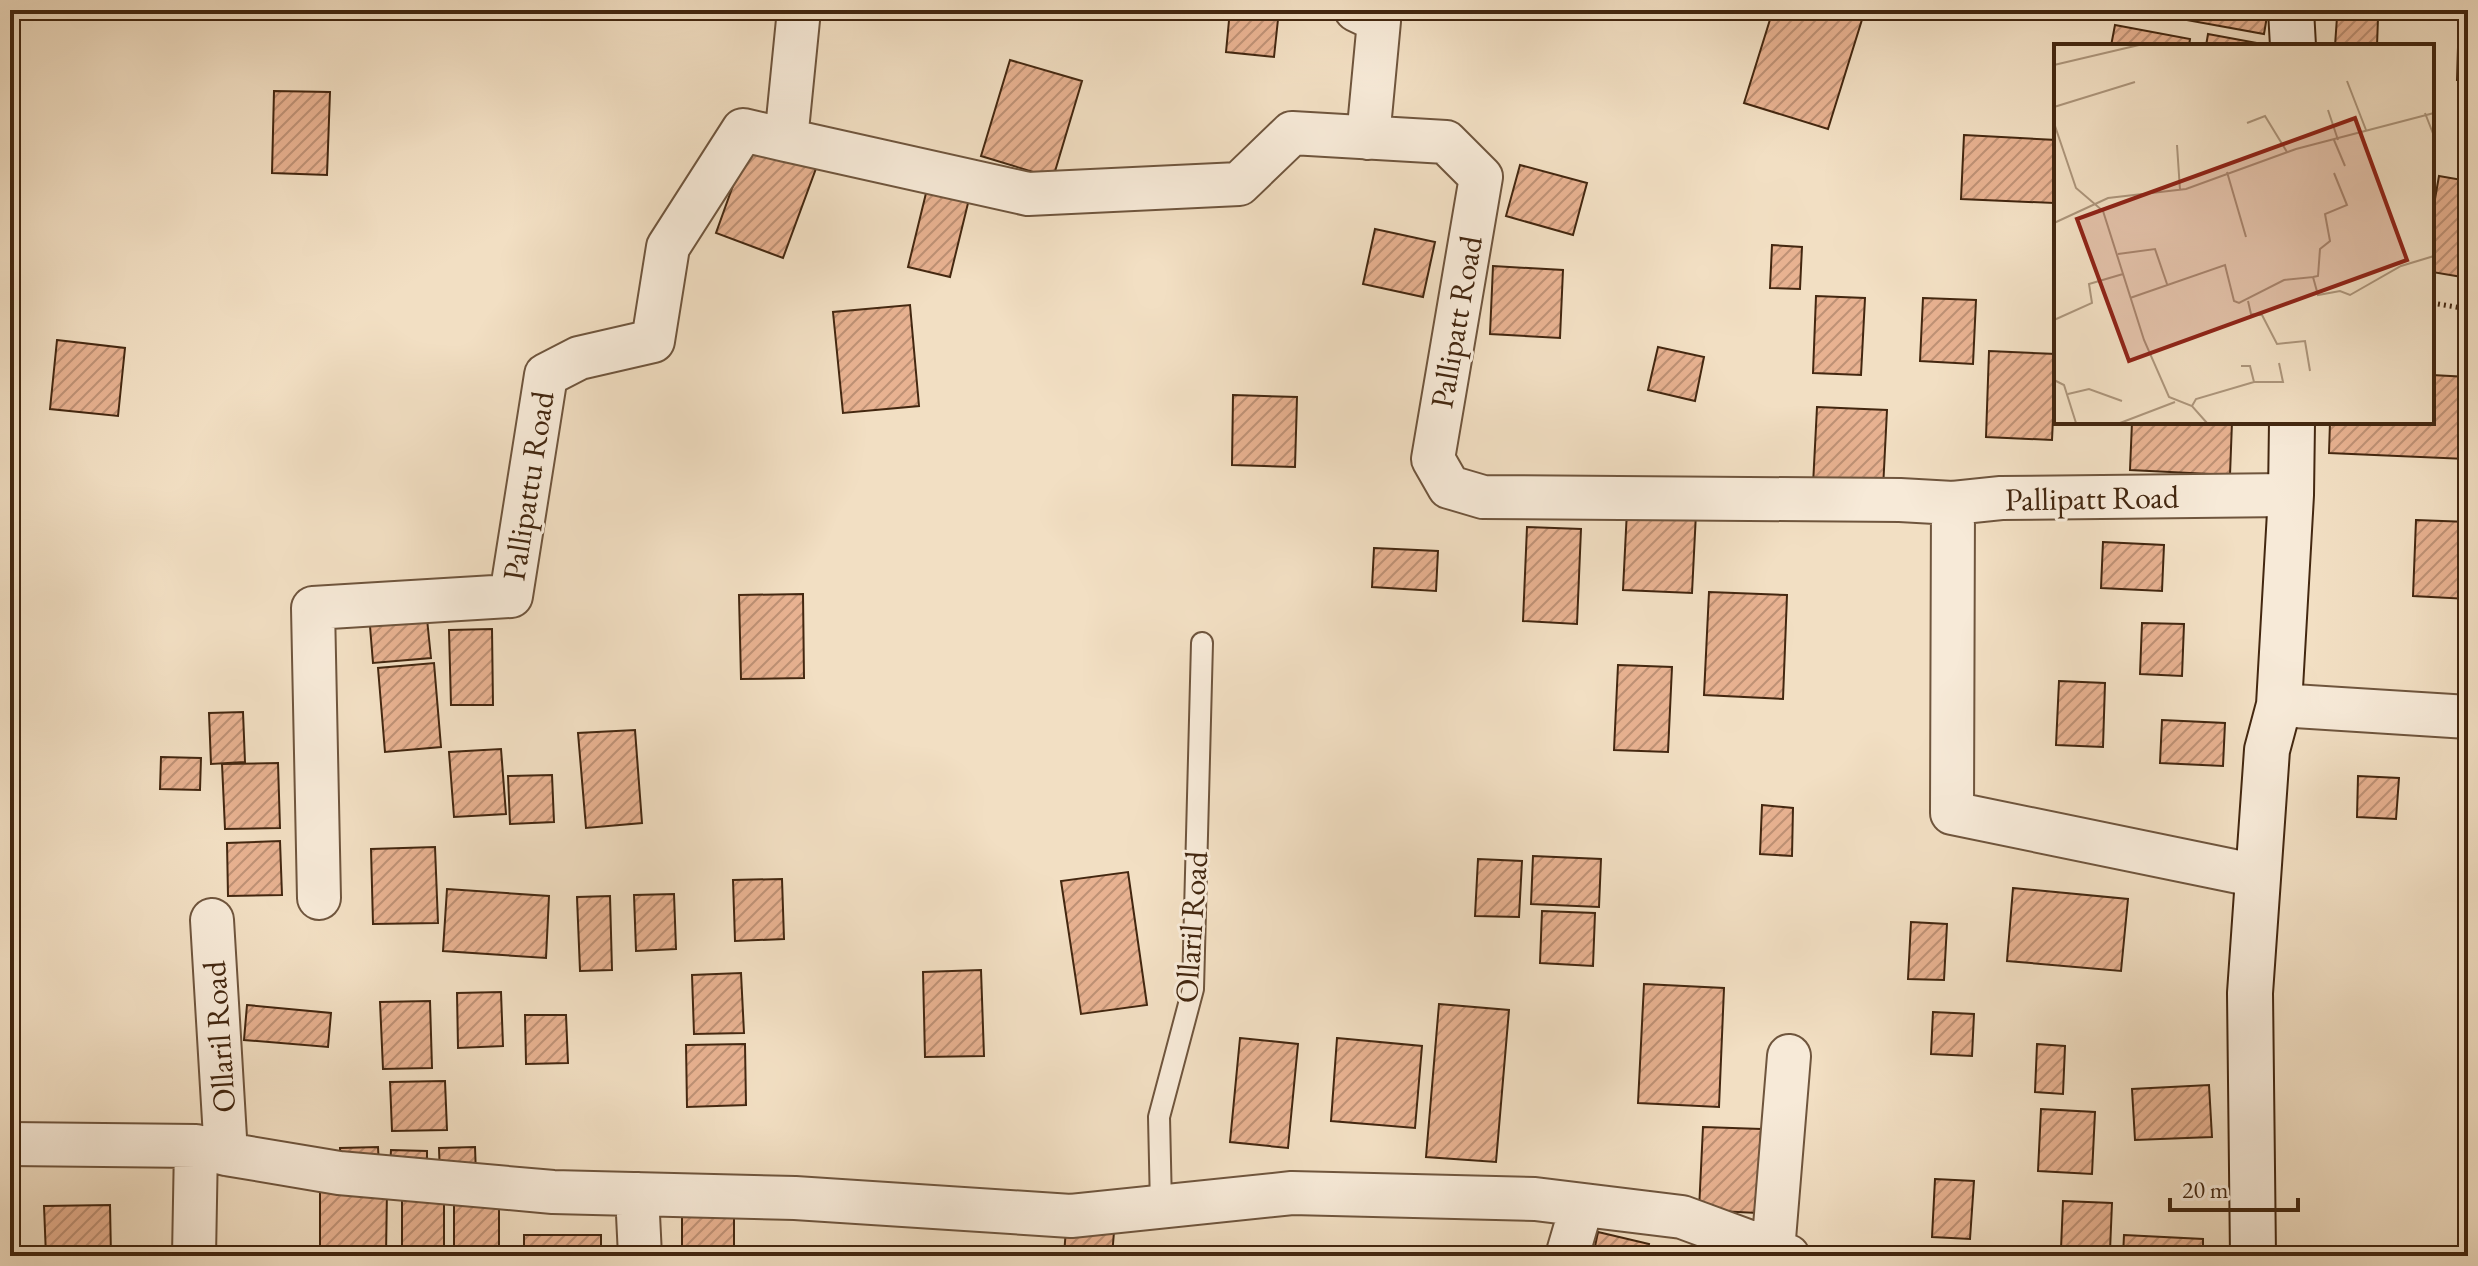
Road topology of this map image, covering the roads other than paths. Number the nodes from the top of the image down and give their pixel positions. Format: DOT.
graph roads {
  1 [pos="799,10"];
  2 [pos="1356,10"];
  3 [pos="2291,10"];
  4 [pos="2293,44"];
  5 [pos="1368,138"];
  6 [pos="786,140"];
  7 [pos="2292,424"];
  8 [pos="2291,495"];
  9 [pos="1953,503"];
  10 [pos="1202,643"];
  11 [pos="2279,705"];
  12 [pos="2468,717"];
  13 [pos="2258,876"];
  14 [pos="319,898"];
  15 [pos="212,920"];
  16 [pos="1789,1056"];
  17 [pos="10,1144"];
  18 [pos="211,1150"];
  19 [pos="637,1194"];
  20 [pos="1582,1205"];
  21 [pos="1161,1206"];
  22 [pos="1780,1254"];
  23 [pos="194,1256"];
  24 [pos="640,1256"];
  25 [pos="1567,1256"];
  26 [pos="2253,1256"];
  1 -- 6 [label="street"];
  2 -- 5 [label="street"];
  3 -- 4 [label="main road"];
  5 -- 6 [label="street, Pallipatt Road"];
  5 -- 9 [label="street, Pallipatt Road"];
  6 -- 14 [label="street, Pallipattu Road"];
  7 -- 8 [label="main road"];
  8 -- 9 [label="street, Pallipatt Road"];
  8 -- 11 [label="main road"];
  9 -- 13 [label="street"];
  10 -- 21 [label="lane, Ollaril Road"];
  11 -- 12 [label="street"];
  11 -- 13 [label="main road"];
  13 -- 26 [label="main road"];
  15 -- 18 [label="street, Ollaril Road"];
  16 -- 22 [label="street"];
  17 -- 18 [label="street"];
  18 -- 19 [label="street"];
  18 -- 23 [label="street, Ollaril Road"];
  19 -- 21 [label="street"];
  19 -- 24 [label="street"];
  20 -- 21 [label="street"];
  20 -- 22 [label="street"];
  20 -- 25 [label="street"];
}
